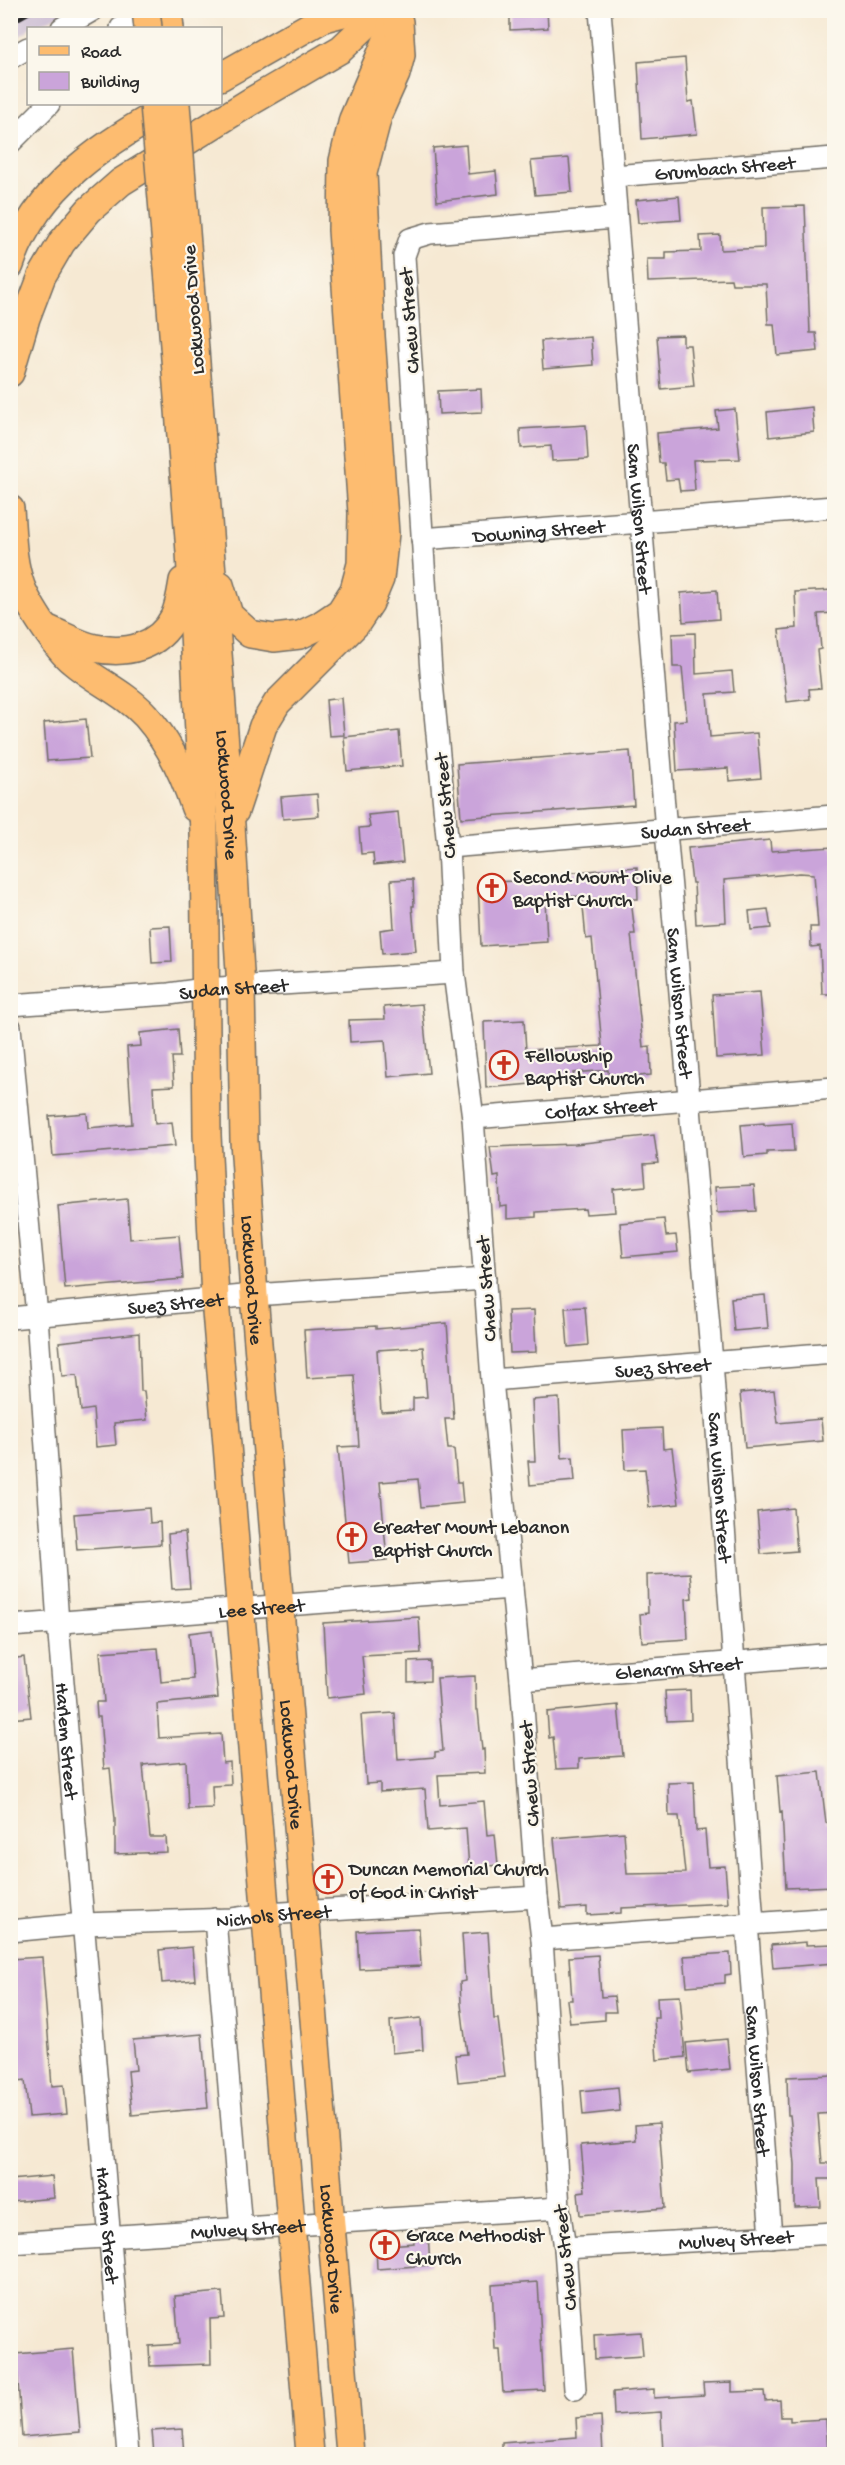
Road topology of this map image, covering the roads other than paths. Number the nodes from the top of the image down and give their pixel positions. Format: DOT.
graph roads {
  1 [pos="93,10"];
  2 [pos="146,10"];
  3 [pos="158,10"];
  4 [pos="168,10"];
  5 [pos="355,10"];
  6 [pos="382,10"];
  7 [pos="394,10"];
  8 [pos="600,10"];
  9 [pos="323,14"];
  10 [pos="64,27"];
  11 [pos="123,27"];
  12 [pos="148,27"];
  13 [pos="170,27"];
  14 [pos="27,49"];
  15 [pos="341,49"];
  16 [pos="10,58"];
  17 [pos="222,76"];
  18 [pos="49,105"];
  19 [pos="154,105"];
  20 [pos="173,105"];
  21 [pos="175,105"];
  22 [pos="10,143"];
  23 [pos="834,158"];
  24 [pos="614,176"];
  25 [pos="615,218"];
  26 [pos="10,265"];
  27 [pos="180,288"];
  28 [pos="10,373"];
  29 [pos="834,507"];
  30 [pos="10,509"];
  31 [pos="641,522"];
  32 [pos="422,539"];
  33 [pos="199,550"];
  34 [pos="46,628"];
  35 [pos="834,816"];
  36 [pos="231,825"];
  37 [pos="666,831"];
  38 [pos="204,832"];
  39 [pos="448,847"];
  40 [pos="454,973"];
  41 [pos="241,988"];
  42 [pos="204,989"];
  43 [pos="10,1005"];
  44 [pos="10,1027"];
  45 [pos="834,1088"];
  46 [pos="690,1098"];
  47 [pos="473,1118"];
  48 [pos="485,1279"];
  49 [pos="254,1295"];
  50 [pos="215,1299"];
  51 [pos="37,1316"];
  52 [pos="10,1318"];
  53 [pos="834,1353"];
  54 [pos="712,1362"];
  55 [pos="492,1380"];
  56 [pos="512,1588"];
  57 [pos="281,1607"];
  58 [pos="241,1608"];
  59 [pos="58,1623"];
  60 [pos="10,1626"];
  61 [pos="834,1654"];
  62 [pos="733,1662"];
  63 [pos="521,1680"];
  64 [pos="537,1897"];
  65 [pos="306,1912"];
  66 [pos="267,1914"];
  67 [pos="834,1918"];
  68 [pos="215,1919"];
  69 [pos="750,1923"];
  70 [pos="83,1924"];
  71 [pos="10,1931"];
  72 [pos="542,1939"];
  73 [pos="559,2208"];
  74 [pos="332,2222"];
  75 [pos="293,2225"];
  76 [pos="241,2229"];
  77 [pos="834,2233"];
  78 [pos="108,2237"];
  79 [pos="771,2237"];
  80 [pos="10,2243"];
  81 [pos="565,2248"];
  82 [pos="575,2389"];
  83 [pos="128,2454"];
  84 [pos="310,2454"];
  85 [pos="350,2454"];
  1 -- 10 [label="street"];
  2 -- 12 [label="main road, bridge"];
  3 -- 11 [label="street"];
  4 -- 13 [label="main road"];
  5 -- 9 [label="main road"];
  6 -- 15 [label="main road"];
  7 -- 33 [label="main road"];
  7 -- 36 [label="main road"];
  8 -- 24 [label="street, Sam Wilson Street"];
  9 -- 15 [label="main road"];
  9 -- 17 [label="main road"];
  14 -- 16 [label="street"];
  15 -- 28 [label="main road"];
  18 -- 22 [label="street"];
  19 -- 27 [label="main road, Lockwood Drive, bridge"];
  20 -- 26 [label="main road"];
  21 -- 27 [label="main road, Lockwood Drive, bridge"];
  23 -- 24 [label="street, Grumbach Street"];
  24 -- 25 [label="street, Sam Wilson Street"];
  25 -- 31 [label="street, Sam Wilson Street"];
  25 -- 32 [label="street, Chew Street"];
  27 -- 33 [label="main road, Lockwood Drive"];
  29 -- 31 [label="street, Downing Street"];
  30 -- 34 [label="main road"];
  31 -- 32 [label="street, Downing Street"];
  31 -- 37 [label="street, Sam Wilson Street"];
  32 -- 39 [label="street, Chew Street"];
  33 -- 34 [label="main road"];
  33 -- 36 [label="main road, Lockwood Drive"];
  33 -- 38 [label="main road, Lockwood Drive"];
  34 -- 38 [label="main road"];
  35 -- 37 [label="street, Sudan Street"];
  36 -- 41 [label="main road, Lockwood Drive"];
  37 -- 39 [label="street, Sudan Street"];
  37 -- 46 [label="street, Sam Wilson Street"];
  38 -- 42 [label="main road, Lockwood Drive"];
  39 -- 40 [label="street, Chew Street"];
  40 -- 41 [label="street, Sudan Street"];
  40 -- 47 [label="street, Chew Street"];
  41 -- 42 [label="street, Sudan Street"];
  41 -- 49 [label="main road, Lockwood Drive"];
  42 -- 43 [label="street, Sudan Street"];
  42 -- 50 [label="main road, Lockwood Drive"];
  44 -- 51 [label="street, Harlem Street"];
  45 -- 46 [label="street, Colfax Street"];
  46 -- 47 [label="street, Colfax Street"];
  46 -- 54 [label="street, Sam Wilson Street"];
  47 -- 48 [label="street, Chew Street"];
  48 -- 49 [label="street, Suez Street"];
  48 -- 55 [label="street, Chew Street"];
  49 -- 50 [label="street, Suez Street"];
  49 -- 57 [label="main road, Lockwood Drive"];
  50 -- 51 [label="street, Suez Street"];
  50 -- 58 [label="main road, Lockwood Drive"];
  51 -- 52 [label="street, Suez Street"];
  51 -- 59 [label="street, Harlem Street"];
  53 -- 54 [label="street, Suez Street"];
  54 -- 55 [label="street, Suez Street"];
  54 -- 62 [label="street, Sam Wilson Street"];
  55 -- 56 [label="street, Chew Street"];
  56 -- 57 [label="street, Lee Street"];
  56 -- 63 [label="street, Chew Street"];
  57 -- 58 [label="street, Lee Street"];
  57 -- 65 [label="main road, Lockwood Drive"];
  58 -- 59 [label="street, Lee Street"];
  58 -- 66 [label="main road, Lockwood Drive"];
  59 -- 60 [label="street, Lee Street"];
  59 -- 70 [label="street, Harlem Street"];
  61 -- 62 [label="street, Glenarm Street"];
  62 -- 63 [label="street, Glenarm Street"];
  62 -- 69 [label="street, Sam Wilson Street"];
  63 -- 64 [label="street, Chew Street"];
  64 -- 65 [label="street, Nichols Street"];
  64 -- 72 [label="street, Chew Street"];
  65 -- 66 [label="street, Nichols Street"];
  65 -- 74 [label="main road, Lockwood Drive"];
  66 -- 68 [label="street, Nichols Street"];
  66 -- 75 [label="main road, Lockwood Drive"];
  67 -- 69 [label="street"];
  68 -- 70 [label="street, Nichols Street"];
  68 -- 76 [label="street"];
  69 -- 72 [label="street"];
  69 -- 79 [label="street, Sam Wilson Street"];
  70 -- 71 [label="street, Nichols Street"];
  70 -- 78 [label="street, Harlem Street"];
  72 -- 73 [label="street, Chew Street"];
  73 -- 74 [label="street, Mulvey Street"];
  73 -- 81 [label="street, Chew Street"];
  74 -- 75 [label="street, Mulvey Street"];
  74 -- 85 [label="main road, Lockwood Drive"];
  75 -- 76 [label="street, Mulvey Street"];
  75 -- 84 [label="main road, Lockwood Drive"];
  76 -- 78 [label="street, Mulvey Street"];
  77 -- 79 [label="street, Mulvey Street"];
  78 -- 80 [label="street, Mulvey Street"];
  78 -- 83 [label="street, Harlem Street"];
  79 -- 81 [label="street, Mulvey Street"];
  81 -- 82 [label="street, Chew Street"];
}
